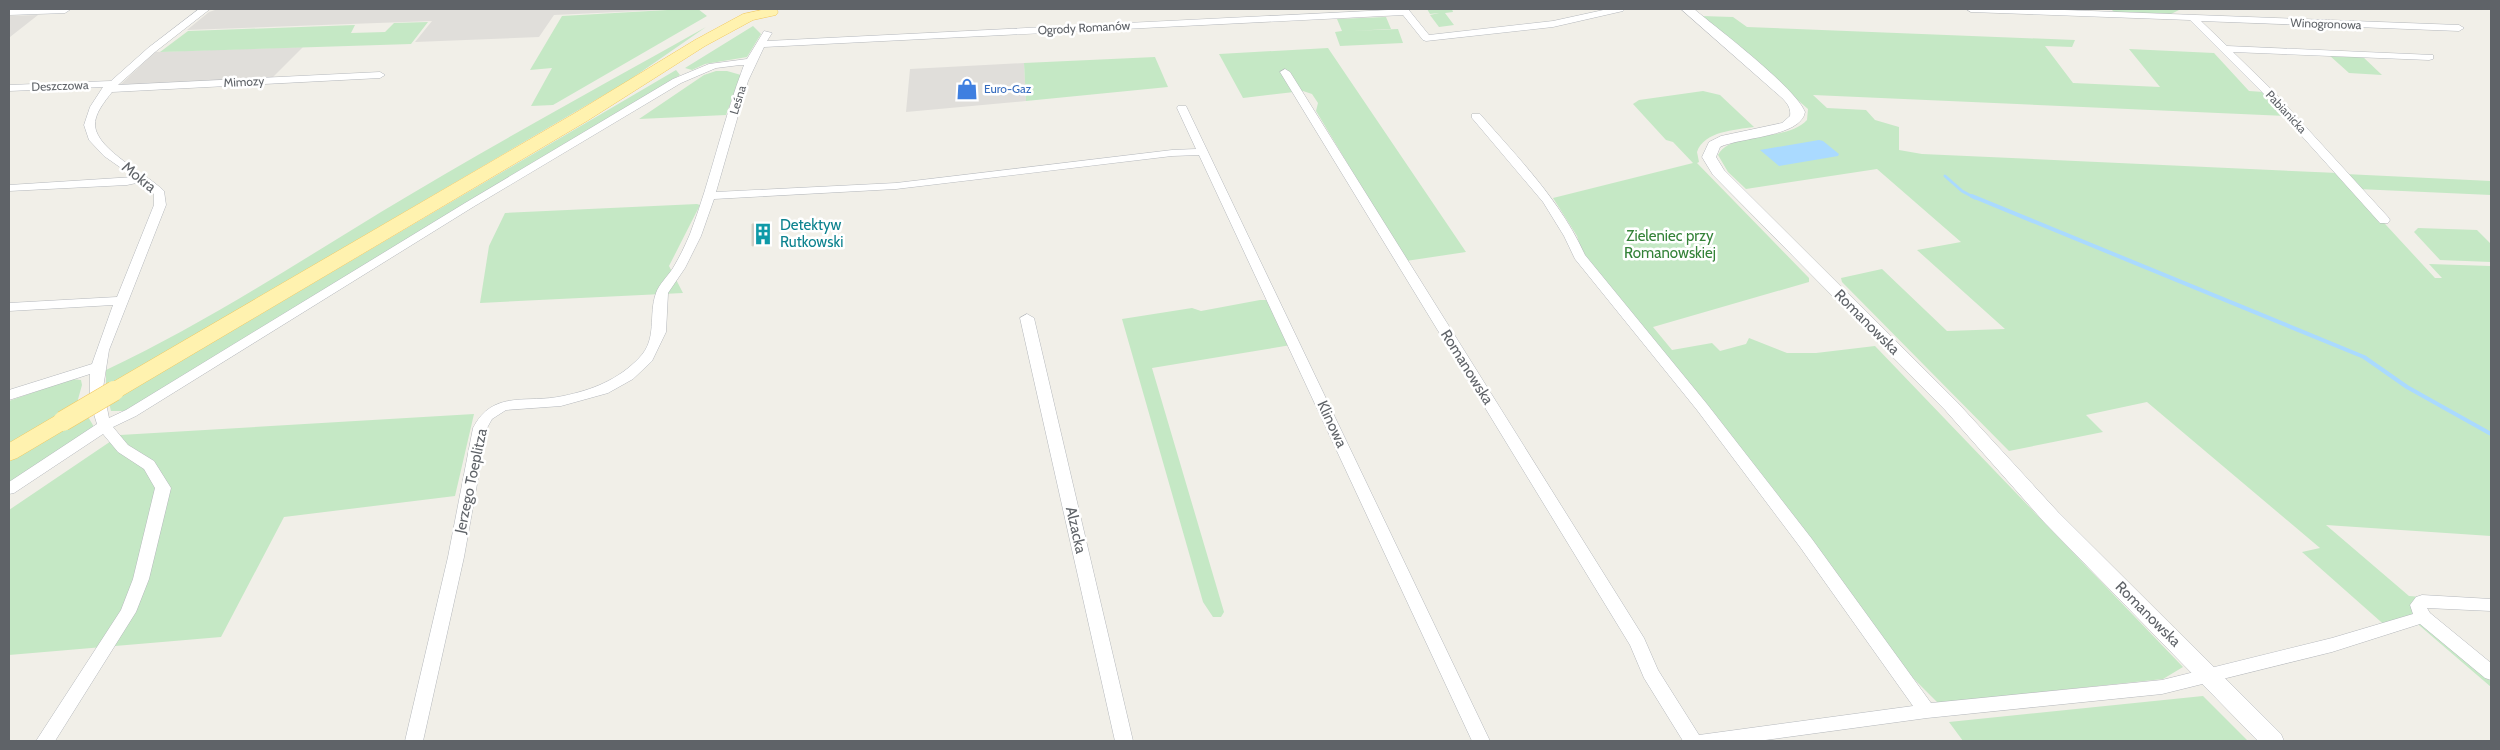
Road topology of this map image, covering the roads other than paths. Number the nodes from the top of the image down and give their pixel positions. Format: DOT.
graph roads {
  1 [pos="65,9"];
  2 [pos="205,9"];
  3 [pos="739,9"];
  4 [pos="745,9"];
  5 [pos="1620,9"];
  6 [pos="1687,9"];
  7 [pos="1971,9"];
  8 [pos="2185,9"];
  9 [pos="1404,10"];
  10 [pos="9,11"];
  11 [pos="777,11"];
  12 [pos="1601,11"];
  13 [pos="2192,18"];
  14 [pos="2459,28"];
  15 [pos="767,33"];
  16 [pos="700,43"];
  17 [pos="762,44"];
  18 [pos="2226,49"];
  19 [pos="2430,57"];
  20 [pos="750,62"];
  21 [pos="1285,72"];
  22 [pos="380,75"];
  23 [pos="110,86"];
  24 [pos="9,88"];
  25 [pos="1182,108"];
  26 [pos="1476,116"];
  27 [pos="1202,152"];
  28 [pos="718,170"];
  29 [pos="144,178"];
  30 [pos="9,188"];
  31 [pos="709,196"];
  32 [pos="2384,220"];
  33 [pos="122,301"];
  34 [pos="9,307"];
  35 [pos="1027,318"];
  36 [pos="96,367"];
  37 [pos="9,395"];
  38 [pos="104,426"];
  39 [pos="9,453"];
  40 [pos="9,489"];
  41 [pos="2491,605"];
  42 [pos="2421,611"];
  43 [pos="2491,673"];
  44 [pos="2208,676"];
  45 [pos="1927,711"];
  46 [pos="45,741"];
  47 [pos="414,741"];
  48 [pos="1124,741"];
  49 [pos="1481,741"];
  50 [pos="1692,741"];
  51 [pos="1704,741"];
  52 [pos="2273,741"];
  1 -- 10 [label="main road"];
  2 -- 23 [label="street, Mokra"];
  3 -- 16 [label="main road"];
  4 -- 11 [label="main road"];
  5 -- 12 [label="street"];
  6 -- 44 [label="street, Romanowska"];
  7 -- 13 [label="street, Winogronowa"];
  8 -- 13 [label="street, Pabianicka"];
  9 -- 12 [label="street"];
  9 -- 17 [label="street, Ogrody Romanów"];
  11 -- 16 [label="main road"];
  13 -- 14 [label="street, Winogronowa"];
  13 -- 18 [label="street, Pabianicka"];
  15 -- 17 [label="street, Leśna"];
  16 -- 39 [label="main road, bridge"];
  17 -- 20 [label="street, Leśna"];
  18 -- 19 [label="street"];
  18 -- 32 [label="street, Pabianicka"];
  20 -- 28 [label="street, Leśna"];
  20 -- 38 [label="street"];
  21 -- 50 [label="street, Romanowska"];
  22 -- 23 [label="street, Mimozy"];
  23 -- 24 [label="street, Deszczowa"];
  23 -- 29 [label="street, Mokra"];
  25 -- 27 [label="street, Klinowa"];
  26 -- 45 [label="street"];
  27 -- 31 [label="street"];
  27 -- 49 [label="street, Klinowa"];
  28 -- 31 [label="street, Jerzego Toeplitza"];
  29 -- 30 [label="street"];
  29 -- 33 [label="street, Mokra"];
  31 -- 47 [label="street, Jerzego Toeplitza"];
  33 -- 34 [label="street"];
  33 -- 36 [label="street, Mokra"];
  35 -- 48 [label="street, Alzacka"];
  36 -- 37 [label="street"];
  36 -- 38 [label="street, Mokra"];
  38 -- 40 [label="street"];
  38 -- 46 [label="street"];
  41 -- 42 [label="street"];
  42 -- 43 [label="street"];
  42 -- 44 [label="street"];
  44 -- 45 [label="street"];
  44 -- 52 [label="street, Romanowska"];
  45 -- 51 [label="street"];
}
